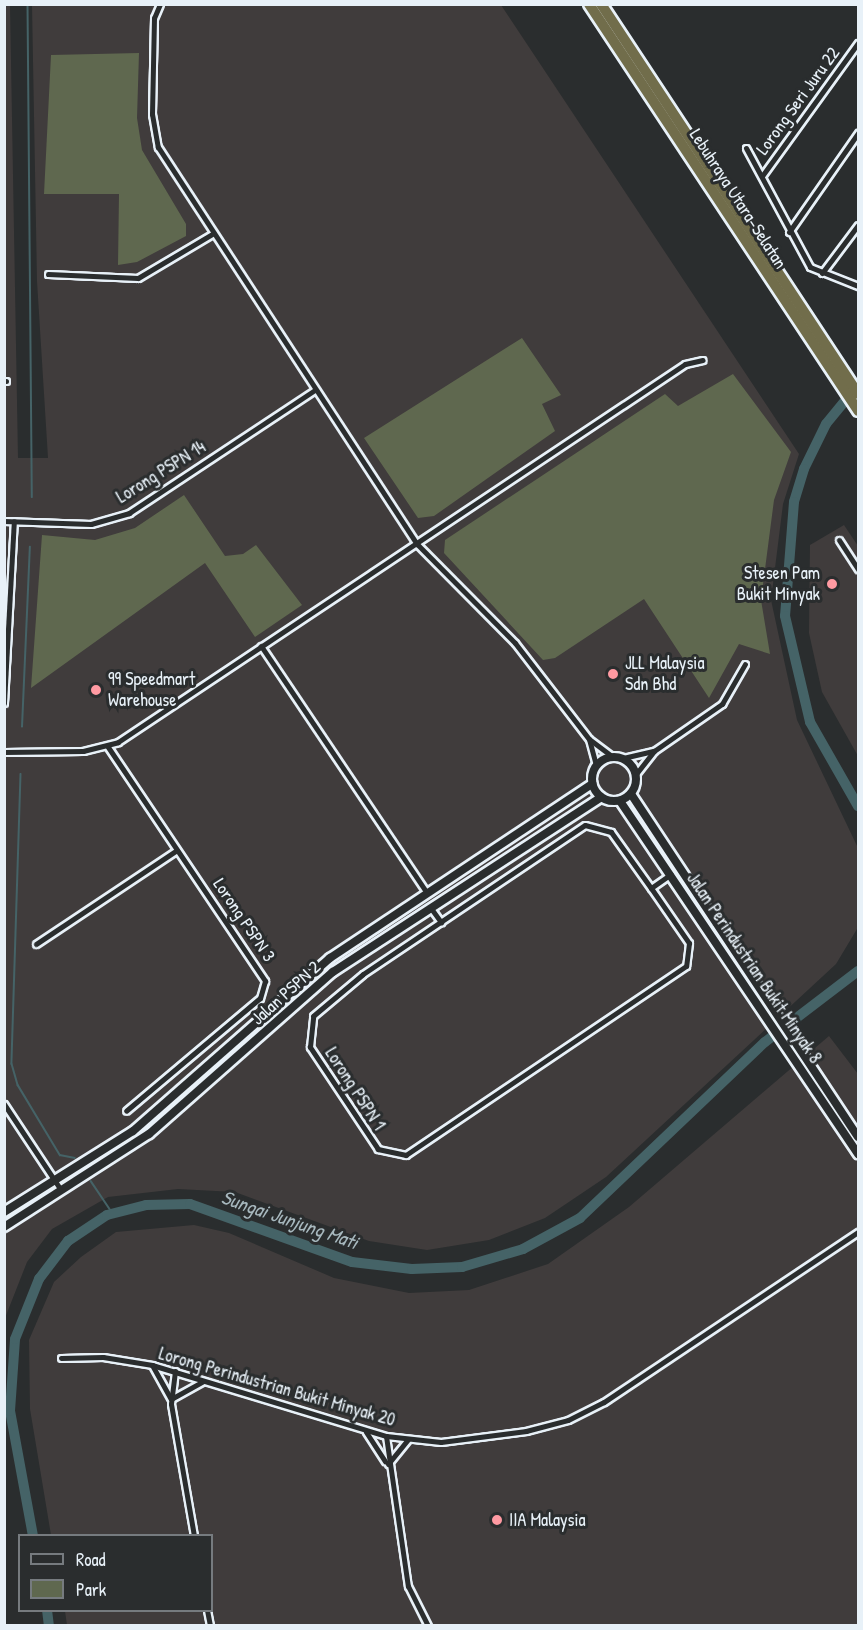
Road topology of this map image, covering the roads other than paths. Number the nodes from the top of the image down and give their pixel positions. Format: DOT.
graph roads {
  1 [pos="160,4"];
  2 [pos="589,4"];
  3 [pos="601,4"];
  4 [pos="858,43"];
  5 [pos="858,133"];
  6 [pos="747,148"];
  7 [pos="762,176"];
  8 [pos="858,225"];
  9 [pos="789,231"];
  10 [pos="212,234"];
  11 [pos="822,273"];
  12 [pos="48,274"];
  13 [pos="858,285"];
  14 [pos="703,360"];
  15 [pos="843,380"];
  16 [pos="315,390"];
  17 [pos="858,394"];
  18 [pos="857,409"];
  19 [pos="4,521"];
  20 [pos="14,521"];
  21 [pos="839,540"];
  22 [pos="417,544"];
  23 [pos="858,569"];
  24 [pos="261,646"];
  25 [pos="745,664"];
  26 [pos="4,703"];
  27 [pos="589,739"];
  28 [pos="108,747"];
  29 [pos="654,751"];
  30 [pos="4,752"];
  31 [pos="613,757"];
  32 [pos="623,758"];
  33 [pos="596,766"];
  34 [pos="636,774"];
  35 [pos="592,784"];
  36 [pos="631,794"];
  37 [pos="601,797"];
  38 [pos="620,801"];
  39 [pos="177,850"];
  40 [pos="671,874"];
  41 [pos="651,888"];
  42 [pos="427,893"];
  43 [pos="430,907"];
  44 [pos="441,922"];
  45 [pos="36,944"];
  46 [pos="190,1061"];
  47 [pos="200,1073"];
  48 [pos="4,1104"];
  49 [pos="126,1111"];
  50 [pos="858,1137"];
  51 [pos="858,1154"];
  52 [pos="54,1179"];
  53 [pos="61,1190"];
  54 [pos="4,1212"];
  55 [pos="4,1227"];
  56 [pos="858,1232"];
  57 [pos="62,1358"];
  58 [pos="152,1365"];
  59 [pos="175,1371"];
  60 [pos="204,1380"];
  61 [pos="171,1399"];
  62 [pos="365,1430"];
  63 [pos="386,1436"];
  64 [pos="408,1439"];
  65 [pos="388,1465"];
  66 [pos="194,1534"];
  67 [pos="428,1626"];
  1 -- 10 [label="street"];
  2 -- 15 [label="highway, Lebuhraya Utara–Selatan"];
  3 -- 15 [label="highway, Lebuhraya Utara–Selatan"];
  4 -- 7 [label="street, Lorong Seri Juru 22"];
  5 -- 9 [label="street"];
  6 -- 7 [label="street"];
  7 -- 9 [label="street"];
  8 -- 11 [label="street"];
  9 -- 11 [label="street"];
  10 -- 12 [label="street"];
  10 -- 16 [label="street"];
  11 -- 13 [label="street"];
  14 -- 22 [label="street"];
  15 -- 17 [label="highway, Lebuhraya Utara–Selatan"];
  15 -- 18 [label="highway, Lebuhraya Utara–Selatan"];
  16 -- 20 [label="street, Lorong PSPN 14"];
  16 -- 22 [label="street"];
  19 -- 20 [label="street, Lorong PSPN 14"];
  20 -- 26 [label="street"];
  21 -- 23 [label="street"];
  22 -- 24 [label="street"];
  22 -- 27 [label="street"];
  24 -- 28 [label="street"];
  24 -- 42 [label="street"];
  25 -- 29 [label="street"];
  27 -- 31 [label="street"];
  27 -- 33 [label="street"];
  28 -- 30 [label="street"];
  28 -- 39 [label="street, Lorong PSPN 3"];
  29 -- 32 [label="street"];
  29 -- 34 [label="street"];
  31 -- 32 [label="street"];
  31 -- 33 [label="street"];
  32 -- 34 [label="street"];
  33 -- 35 [label="street"];
  34 -- 36 [label="street"];
  35 -- 37 [label="street"];
  35 -- 42 [label="street, Jalan PSPN 2"];
  36 -- 38 [label="street"];
  36 -- 50 [label="street, Jalan Perindustrian Bukit Minyak 8"];
  37 -- 38 [label="street"];
  37 -- 43 [label="street, Jalan PSPN 2"];
  38 -- 40 [label="street, Jalan Perindustrian Bukit Minyak 8"];
  39 -- 45 [label="street"];
  39 -- 46 [label="street, Lorong PSPN 3"];
  40 -- 41 [label="street"];
  40 -- 51 [label="street, Jalan Perindustrian Bukit Minyak 8"];
  41 -- 44 [label="street, Lorong PSPN 1"];
  41 -- 44 [label="street, Lorong PSPN 1"];
  42 -- 47 [label="street, Jalan PSPN 2"];
  43 -- 44 [label="street"];
  43 -- 53 [label="street, Jalan PSPN 2"];
  46 -- 47 [label="street"];
  46 -- 49 [label="street, Lorong PSPN 3"];
  47 -- 52 [label="street, Jalan PSPN 2"];
  48 -- 52 [label="street"];
  52 -- 53 [label="street"];
  52 -- 54 [label="street, Jalan PSPN 2"];
  53 -- 55 [label="street, Jalan PSPN 2"];
  56 -- 64 [label="street, Lorong Perindustrian Bukit Minyak 20"];
  57 -- 58 [label="street, Lorong Perindustrian Bukit Minyak 20"];
  58 -- 59 [label="street, Lorong Perindustrian Bukit Minyak 20"];
  58 -- 61 [label="street"];
  59 -- 60 [label="street, Lorong Perindustrian Bukit Minyak 20"];
  59 -- 61 [label="street"];
  60 -- 61 [label="street"];
  60 -- 62 [label="street, Lorong Perindustrian Bukit Minyak 20"];
  61 -- 66 [label="street"];
  62 -- 63 [label="street, Lorong Perindustrian Bukit Minyak 20"];
  62 -- 65 [label="street"];
  63 -- 64 [label="street, Lorong Perindustrian Bukit Minyak 20"];
  63 -- 65 [label="street"];
  64 -- 65 [label="street"];
  65 -- 67 [label="street"];
}
